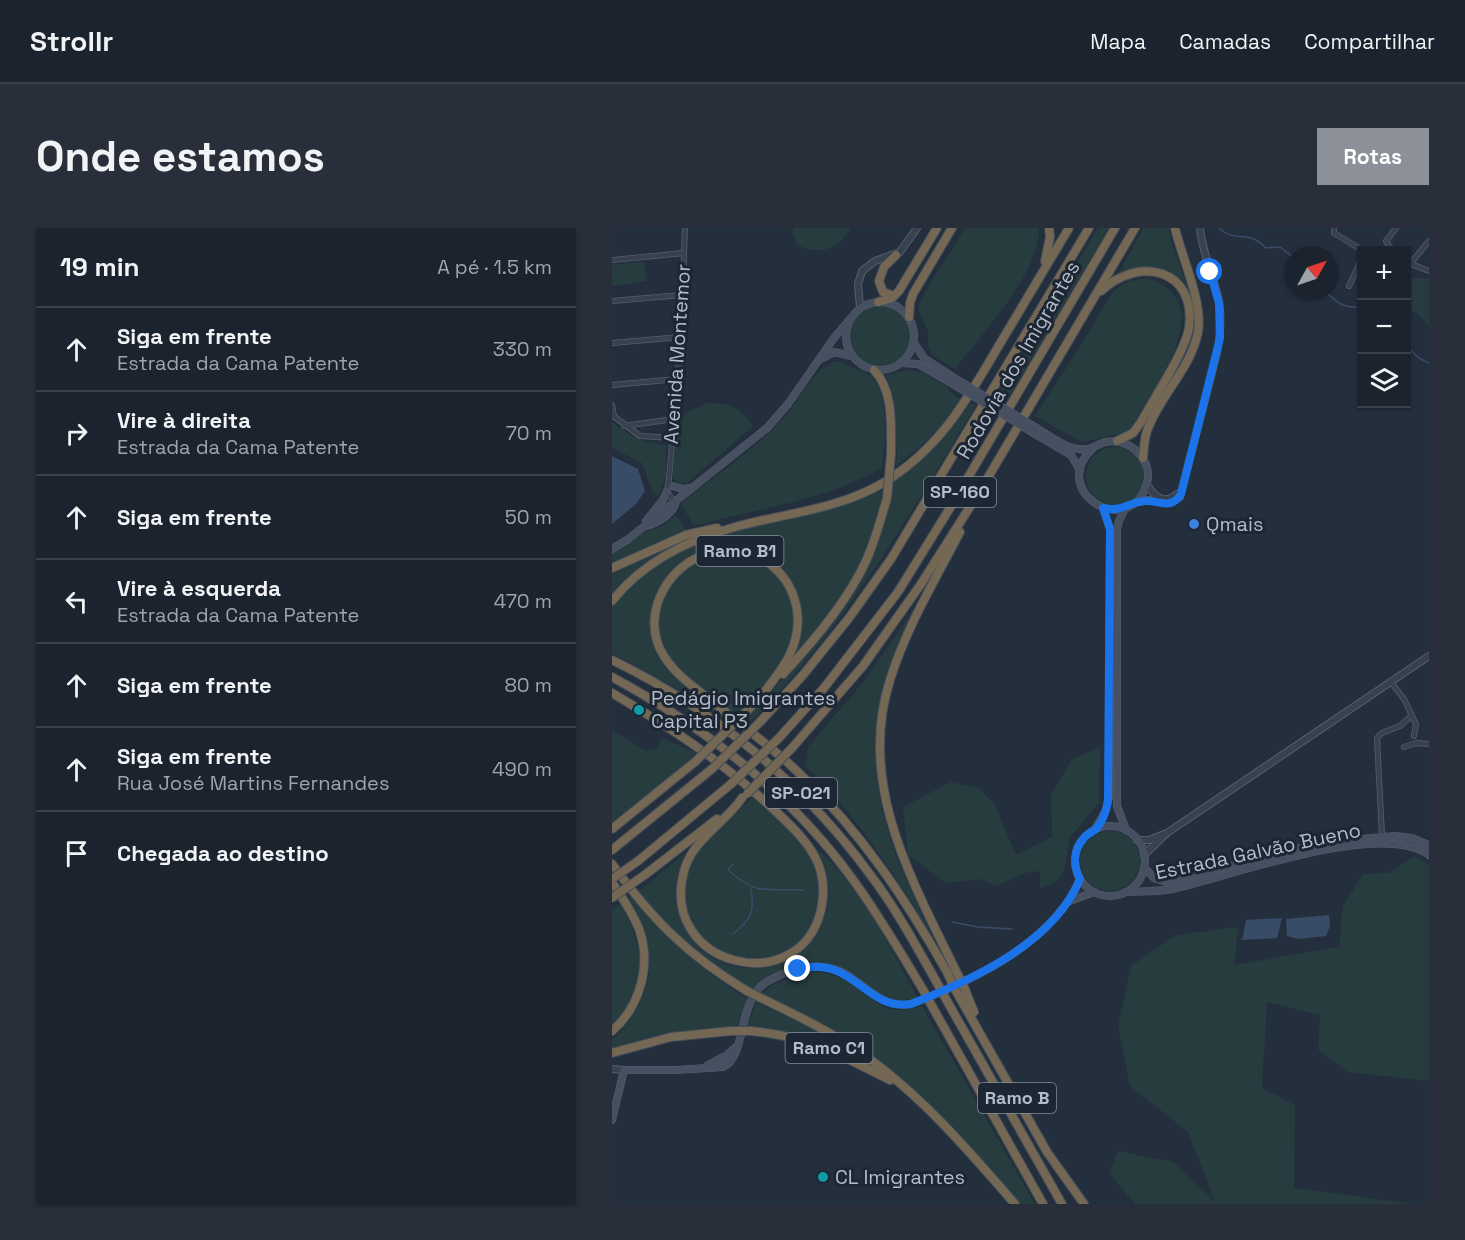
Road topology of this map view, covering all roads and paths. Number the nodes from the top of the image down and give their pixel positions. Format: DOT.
graph roads {
  1 [pos="685,228"];
  2 [pos="916,228"];
  3 [pos="937,228"];
  4 [pos="951,228"];
  5 [pos="1049,228"];
  6 [pos="1069,228"];
  7 [pos="1089,228"];
  8 [pos="1115,228"];
  9 [pos="1135,228"];
  10 [pos="1175,228"];
  11 [pos="1200,228"];
  12 [pos="1334,228"];
  13 [pos="1394,229"];
  14 [pos="1429,241"];
  15 [pos="1389,246"];
  16 [pos="1357,247"];
  17 [pos="684,253"];
  18 [pos="896,255"];
  19 [pos="612,260"];
  20 [pos="1411,260"];
  21 [pos="1411,264"];
  22 [pos="1357,269"];
  23 [pos="1429,271"];
  24 [pos="1039,278"];
  25 [pos="1349,286"];
  26 [pos="681,295"];
  27 [pos="859,296"];
  28 [pos="894,296"];
  29 [pos="1094,298"];
  30 [pos="612,302"];
  31 [pos="874,303"];
  32 [pos="860,308"];
  33 [pos="909,317"];
  34 [pos="850,319"];
  35 [pos="681,337"];
  36 [pos="914,343"];
  37 [pos="612,344"];
  38 [pos="851,356"];
  39 [pos="902,363"];
  40 [pos="816,364"];
  41 [pos="874,370"];
  42 [pos="678,379"];
  43 [pos="954,381"];
  44 [pos="612,385"];
  45 [pos="612,405"];
  46 [pos="613,416"];
  47 [pos="674,419"];
  48 [pos="624,426"];
  49 [pos="1037,432"];
  50 [pos="672,438"];
  51 [pos="1117,441"];
  52 [pos="1093,448"];
  53 [pos="1143,459"];
  54 [pos="1080,470"];
  55 [pos="670,485"];
  56 [pos="1147,485"];
  57 [pos="693,488"];
  58 [pos="1182,490"];
  59 [pos="980,491"];
  60 [pos="675,501"];
  61 [pos="1136,502"];
  62 [pos="1103,508"];
  63 [pos="1125,508"];
  64 [pos="644,526"];
  65 [pos="735,527"];
  66 [pos="612,549"];
  67 [pos="612,568"];
  68 [pos="612,601"];
  69 [pos="1429,656"];
  70 [pos="612,660"];
  71 [pos="612,677"];
  72 [pos="1391,682"];
  73 [pos="612,693"];
  74 [pos="762,695"];
  75 [pos="1411,716"];
  76 [pos="1414,736"];
  77 [pos="1429,744"];
  78 [pos="1404,747"];
  79 [pos="745,796"];
  80 [pos="612,829"];
  81 [pos="1095,830"];
  82 [pos="1126,830"];
  83 [pos="1167,833"];
  84 [pos="1382,837"];
  85 [pos="1137,840"];
  86 [pos="1429,845"];
  87 [pos="612,850"];
  88 [pos="1144,855"];
  89 [pos="1429,855"];
  90 [pos="612,864"];
  91 [pos="1144,867"];
  92 [pos="1080,879"];
  93 [pos="612,880"];
  94 [pos="1094,892"];
  95 [pos="1126,892"];
  96 [pos="612,898"];
  97 [pos="1070,901"];
  98 [pos="951,971"];
  99 [pos="612,1031"];
  100 [pos="739,1042"];
  101 [pos="612,1053"];
  102 [pos="729,1054"];
  103 [pos="727,1065"];
  104 [pos="701,1068"];
  105 [pos="612,1069"];
  106 [pos="624,1070"];
  107 [pos="901,1085"];
  108 [pos="612,1120"];
  109 [pos="1015,1204"];
  110 [pos="1043,1204"];
  111 [pos="1062,1204"];
  112 [pos="1084,1204"];
  1 -- 17 [label="street, Avenida Montemor"];
  2 -- 18 [label="street"];
  3 -- 28 [label="highway"];
  4 -- 33 [label="highway"];
  5 -- 24 [label="highway"];
  6 -- 24 [label="highway"];
  7 -- 87 [label="highway, Rodovia dos Imigrantes / SP-160, bridge"];
  8 -- 93 [label="highway, Rodovia dos Imigrantes / SP-160, bridge"];
  9 -- 29 [label="highway"];
  10 -- 53 [label="highway"];
  11 -- 58 [label="street"];
  12 -- 16 [label="street"];
  13 -- 15 [label="street"];
  14 -- 20 [label="street"];
  17 -- 19 [label="street"];
  17 -- 26 [label="street, Avenida Montemor"];
  18 -- 27 [label="street"];
  18 -- 28 [label="highway"];
  21 -- 23 [label="street"];
  22 -- 25 [label="street"];
  24 -- 65 [label="highway"];
  26 -- 30 [label="street"];
  26 -- 35 [label="street, Avenida Montemor"];
  27 -- 31 [label="street"];
  27 -- 32 [label="street"];
  28 -- 31 [label="highway"];
  29 -- 51 [label="highway"];
  29 -- 59 [label="highway"];
  31 -- 32 [label="main road"];
  31 -- 33 [label="main road"];
  32 -- 34 [label="main road"];
  33 -- 36 [label="main road"];
  34 -- 38 [label="main road"];
  34 -- 40 [label="main road"];
  35 -- 37 [label="street"];
  35 -- 42 [label="street, Avenida Montemor"];
  36 -- 39 [label="main road"];
  36 -- 43 [label="main road"];
  38 -- 40 [label="main road"];
  38 -- 41 [label="main road"];
  39 -- 41 [label="main road"];
  39 -- 43 [label="main road"];
  40 -- 57 [label="main road"];
  41 -- 74 [label="highway, bridge"];
  42 -- 44 [label="street"];
  42 -- 47 [label="street, Avenida Montemor"];
  43 -- 49 [label="main road, bridge"];
  45 -- 46 [label="street"];
  46 -- 48 [label="street"];
  47 -- 48 [label="street"];
  47 -- 50 [label="street, Avenida Montemor"];
  48 -- 50 [label="street"];
  49 -- 52 [label="main road"];
  49 -- 54 [label="main road"];
  50 -- 55 [label="street, Avenida Montemor"];
  51 -- 52 [label="main road"];
  51 -- 53 [label="main road"];
  52 -- 54 [label="main road"];
  53 -- 56 [label="main road"];
  54 -- 62 [label="main road"];
  55 -- 57 [label="main road"];
  55 -- 60 [label="street, Avenida Montemor"];
  55 -- 60 [label="street"];
  55 -- 64 [label="main road"];
  56 -- 58 [label="street"];
  56 -- 61 [label="main road"];
  57 -- 60 [label="main road"];
  58 -- 61 [label="street"];
  59 -- 79 [label="highway, bridge"];
  59 -- 98 [label="highway"];
  60 -- 64 [label="main road"];
  61 -- 63 [label="main road"];
  62 -- 63 [label="main road"];
  62 -- 81 [label="main road"];
  63 -- 82 [label="main road"];
  64 -- 66 [label="main road"];
  65 -- 67 [label="highway"];
  65 -- 68 [label="highway"];
  69 -- 72 [label="street"];
  70 -- 111 [label="highway, SP-021, bridge"];
  71 -- 110 [label="highway, SP-021, bridge"];
  72 -- 75 [label="street"];
  72 -- 83 [label="street"];
  73 -- 79 [label="highway"];
  74 -- 80 [label="highway, bridge"];
  74 -- 98 [label="highway, Ramo B1"];
  75 -- 76 [label="street"];
  75 -- 84 [label="street"];
  77 -- 78 [label="street"];
  79 -- 96 [label="highway, bridge"];
  81 -- 82 [label="main road"];
  81 -- 92 [label="main road"];
  82 -- 85 [label="main road"];
  83 -- 85 [label="street"];
  83 -- 88 [label="street"];
  84 -- 86 [label="main road, Estrada Galvão Bueno"];
  84 -- 91 [label="main road, Estrada Galvão Bueno"];
  85 -- 88 [label="main road"];
  88 -- 91 [label="main road"];
  89 -- 95 [label="main road, Estrada Galvão Bueno"];
  90 -- 107 [label="highway, bridge"];
  91 -- 95 [label="main road"];
  92 -- 94 [label="main road"];
  92 -- 97 [label="main road"];
  93 -- 99 [label="highway"];
  94 -- 95 [label="main road"];
  94 -- 97 [label="main road"];
  97 -- 100 [label="main road"];
  98 -- 112 [label="highway, Ramo B, bridge"];
  100 -- 102 [label="main road"];
  100 -- 103 [label="main road"];
  101 -- 107 [label="highway, Ramo C1, bridge"];
  102 -- 103 [label="main road"];
  102 -- 104 [label="main road"];
  103 -- 104 [label="main road"];
  104 -- 106 [label="main road"];
  105 -- 106 [label="street"];
  106 -- 108 [label="main road"];
  107 -- 109 [label="highway"];
}
